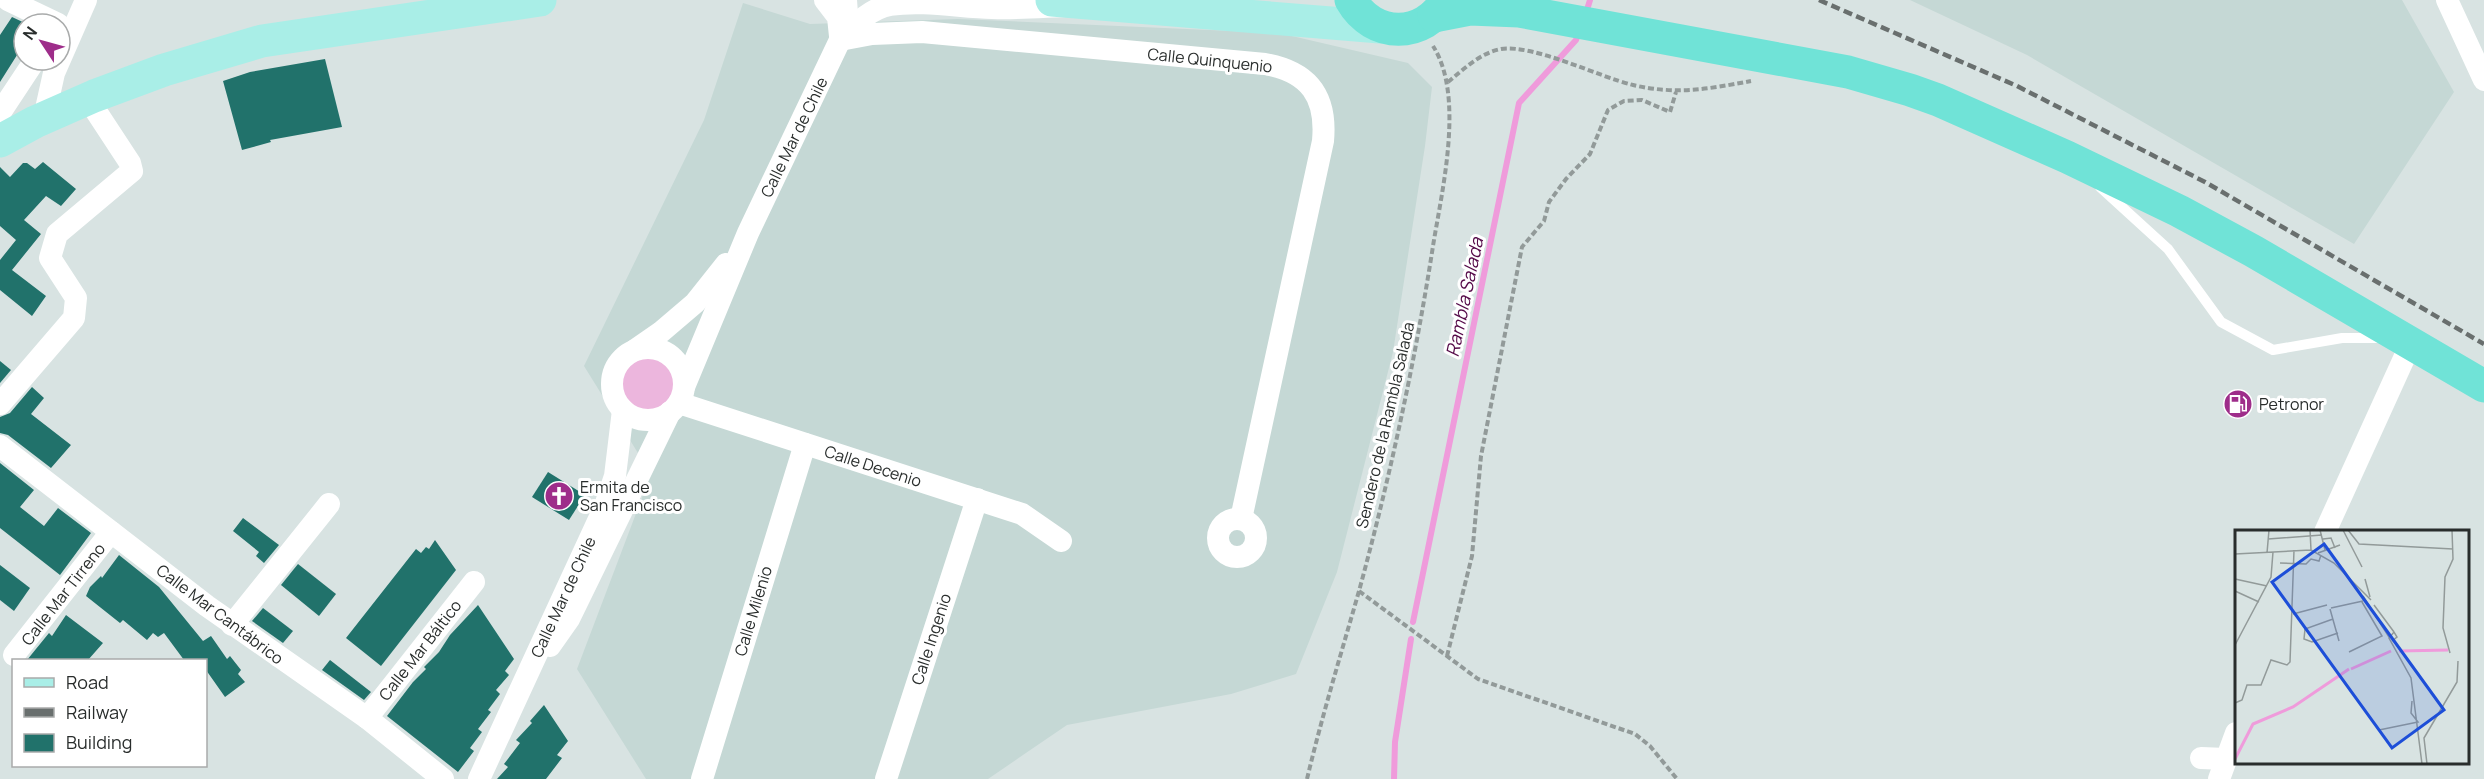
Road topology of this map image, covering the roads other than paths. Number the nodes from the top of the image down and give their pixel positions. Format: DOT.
graph roads {
  1 [pos="8,0"];
  2 [pos="86,0"];
  3 [pos="540,0"];
  4 [pos="825,0"];
  5 [pos="846,0"];
  6 [pos="1052,0"];
  7 [pos="2447,0"];
  8 [pos="1110,5"];
  9 [pos="1440,8"];
  10 [pos="1359,9"];
  11 [pos="1520,9"];
  12 [pos="33,12"];
  13 [pos="72,15"];
  14 [pos="840,40"];
  15 [pos="26,72"];
  16 [pos="54,72"];
  17 [pos="2484,80"];
  18 [pos="88,99"];
  19 [pos="0,113"];
  20 [pos="44,118"];
  21 [pos="0,141"];
  22 [pos="2067,157"];
  23 [pos="748,233"];
  24 [pos="2411,343"];
  25 [pos="634,350"];
  26 [pos="2484,386"];
  27 [pos="678,401"];
  28 [pos="0,404"];
  29 [pos="623,410"];
  30 [pos="805,444"];
  31 [pos="0,446"];
  32 [pos="977,499"];
  33 [pos="329,504"];
  34 [pos="1241,519"];
  35 [pos="2325,530"];
  36 [pos="111,532"];
  37 [pos="1061,541"];
  38 [pos="474,582"];
  39 [pos="232,625"];
  40 [pos="15,655"];
  41 [pos="526,679"];
  42 [pos="367,718"];
  43 [pos="2235,736"];
  44 [pos="2201,758"];
  45 [pos="2223,769"];
  46 [pos="443,779"];
  47 [pos="479,779"];
  48 [pos="702,779"];
  49 [pos="886,779"];
  1 -- 12 [label="street"];
  2 -- 13 [label="street"];
  3 -- 18 [label="main road"];
  4 -- 14 [label="street"];
  5 -- 14 [label="street"];
  6 -- 8 [label="main road"];
  7 -- 17 [label="street"];
  8 -- 10 [label="main road"];
  8 -- 14 [label="street"];
  9 -- 10 [label="highway"];
  9 -- 11 [label="highway"];
  11 -- 22 [label="highway"];
  14 -- 23 [label="street, Calle Mar de Chile"];
  14 -- 34 [label="street, Calle Quinquenio"];
  15 -- 19 [label="street"];
  16 -- 20 [label="street"];
  18 -- 20 [label="main road"];
  18 -- 28 [label="street"];
  20 -- 21 [label="main road"];
  22 -- 24 [label="highway"];
  22 -- 24 [label="lane"];
  23 -- 25 [label="street, Calle Mar de Chile"];
  23 -- 27 [label="street, Calle Mar de Chile"];
  24 -- 26 [label="highway"];
  24 -- 35 [label="street"];
  25 -- 27 [label="street"];
  25 -- 29 [label="street, Calle Mar de Chile"];
  27 -- 29 [label="street"];
  27 -- 30 [label="street, Calle Decenio"];
  27 -- 41 [label="street, Calle Mar de Chile"];
  29 -- 41 [label="street, Calle Mar de Chile"];
  30 -- 32 [label="street, Calle Decenio"];
  30 -- 48 [label="street, Calle Milenio"];
  31 -- 36 [label="street, Calle Mar Cantábrico"];
  32 -- 37 [label="street, Calle Decenio"];
  32 -- 49 [label="street, Calle Ingenio"];
  33 -- 39 [label="street"];
  36 -- 39 [label="street, Calle Mar Cantábrico"];
  36 -- 40 [label="street, Calle Mar Tirreno"];
  38 -- 42 [label="street, Calle Mar Báltico"];
  39 -- 42 [label="street, Calle Mar Cantábrico"];
  41 -- 47 [label="street, Calle Mar de Chile"];
  42 -- 46 [label="street, Calle Mar Cantábrico"];
  43 -- 45 [label="street"];
  44 -- 45 [label="street"];
}
